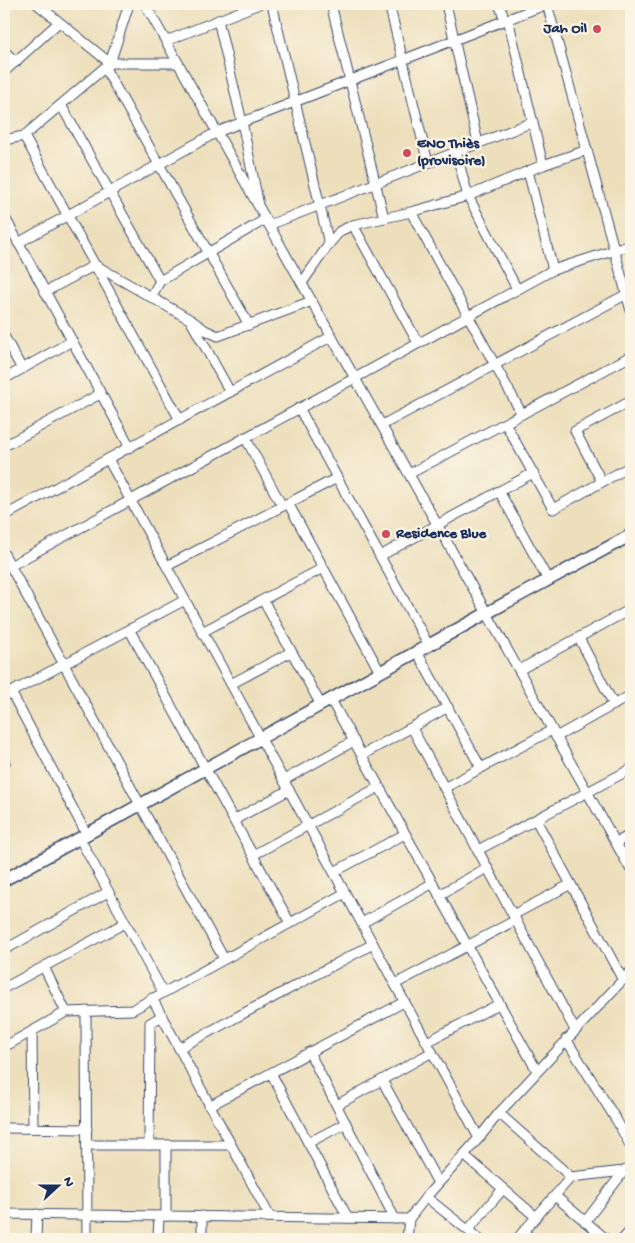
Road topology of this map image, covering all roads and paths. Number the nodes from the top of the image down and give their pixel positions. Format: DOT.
graph roads {
  1 [pos="37,4"];
  2 [pos="129,4"];
  3 [pos="145,4"];
  4 [pos="259,4"];
  5 [pos="272,4"];
  6 [pos="331,4"];
  7 [pos="389,4"];
  8 [pos="446,4"];
  9 [pos="499,4"];
  10 [pos="547,4"];
  11 [pos="218,20"];
  12 [pos="507,20"];
  13 [pos="58,23"];
  14 [pos="454,40"];
  15 [pos="166,41"];
  16 [pos="4,51"];
  17 [pos="403,60"];
  18 [pos="16,62"];
  19 [pos="178,63"];
  20 [pos="107,65"];
  21 [pos="4,72"];
  22 [pos="350,80"];
  23 [pos="296,101"];
  24 [pos="61,105"];
  25 [pos="242,122"];
  26 [pos="533,122"];
  27 [pos="217,132"];
  28 [pos="24,136"];
  29 [pos="4,140"];
  30 [pos="478,143"];
  31 [pos="587,150"];
  32 [pos="456,152"];
  33 [pos="428,163"];
  34 [pos="159,164"];
  35 [pos="543,166"];
  36 [pos="528,171"];
  37 [pos="376,183"];
  38 [pos="110,192"];
  39 [pos="468,196"];
  40 [pos="320,205"];
  41 [pos="260,208"];
  42 [pos="411,212"];
  43 [pos="68,215"];
  44 [pos="4,216"];
  45 [pos="384,218"];
  46 [pos="268,222"];
  47 [pos="352,225"];
  48 [pos="18,243"];
  49 [pos="329,244"];
  50 [pos="631,245"];
  51 [pos="614,250"];
  52 [pos="208,253"];
  53 [pos="95,265"];
  54 [pos="553,270"];
  55 [pos="160,281"];
  56 [pos="302,283"];
  57 [pos="517,289"];
  58 [pos="45,292"];
  59 [pos="627,294"];
  60 [pos="151,297"];
  61 [pos="312,302"];
  62 [pos="631,311"];
  63 [pos="468,316"];
  64 [pos="191,320"];
  65 [pos="248,325"];
  66 [pos="4,336"];
  67 [pos="332,336"];
  68 [pos="72,341"];
  69 [pos="418,343"];
  70 [pos="631,356"];
  71 [pos="495,365"];
  72 [pos="22,369"];
  73 [pos="355,378"];
  74 [pos="4,379"];
  75 [pos="230,392"];
  76 [pos="100,394"];
  77 [pos="631,401"];
  78 [pos="299,408"];
  79 [pos="522,414"];
  80 [pos="180,420"];
  81 [pos="505,423"];
  82 [pos="382,426"];
  83 [pos="245,438"];
  84 [pos="4,446"];
  85 [pos="130,447"];
  86 [pos="108,459"];
  87 [pos="631,466"];
  88 [pos="533,473"];
  89 [pos="409,474"];
  90 [pos="337,478"];
  91 [pos="602,482"];
  92 [pos="499,491"];
  93 [pos="130,500"];
  94 [pos="285,505"];
  95 [pos="4,516"];
  96 [pos="437,525"];
  97 [pos="631,536"];
  98 [pos="4,554"];
  99 [pos="380,556"];
  100 [pos="10,566"];
  101 [pos="166,566"];
  102 [pos="323,568"];
  103 [pos="548,580"];
  104 [pos="185,600"];
  105 [pos="263,600"];
  106 [pos="631,609"];
  107 [pos="487,613"];
  108 [pos="129,629"];
  109 [pos="202,632"];
  110 [pos="579,638"];
  111 [pos="429,646"];
  112 [pos="292,652"];
  113 [pos="417,652"];
  114 [pos="64,664"];
  115 [pos="519,670"];
  116 [pos="380,672"];
  117 [pos="231,684"];
  118 [pos="7,694"];
  119 [pos="631,695"];
  120 [pos="326,702"];
  121 [pos="614,705"];
  122 [pos="448,707"];
  123 [pos="412,728"];
  124 [pos="554,733"];
  125 [pos="260,738"];
  126 [pos="354,741"];
  127 [pos="362,755"];
  128 [pos="206,768"];
  129 [pos="481,768"];
  130 [pos="631,769"];
  131 [pos="284,780"];
  132 [pos="379,787"];
  133 [pos="444,788"];
  134 [pos="289,790"];
  135 [pos="587,792"];
  136 [pos="141,805"];
  137 [pos="234,820"];
  138 [pos="536,820"];
  139 [pos="308,825"];
  140 [pos="405,834"];
  141 [pos="631,834"];
  142 [pos="83,837"];
  143 [pos="616,843"];
  144 [pos="478,850"];
  145 [pos="253,855"];
  146 [pos="488,868"];
  147 [pos="631,870"];
  148 [pos="334,872"];
  149 [pos="4,880"];
  150 [pos="432,883"];
  151 [pos="571,884"];
  152 [pos="108,892"];
  153 [pos="345,893"];
  154 [pos="439,895"];
  155 [pos="514,918"];
  156 [pos="125,923"];
  157 [pos="290,923"];
  158 [pos="362,923"];
  159 [pos="373,944"];
  160 [pos="467,946"];
  161 [pos="4,950"];
  162 [pos="224,959"];
  163 [pos="44,967"];
  164 [pos="631,971"];
  165 [pos="623,980"];
  166 [pos="395,984"];
  167 [pos="4,988"];
  168 [pos="163,992"];
  169 [pos="152,998"];
  170 [pos="404,1002"];
  171 [pos="500,1004"];
  172 [pos="86,1011"];
  173 [pos="66,1012"];
  174 [pos="162,1016"];
  175 [pos="575,1030"];
  176 [pos="32,1031"];
  177 [pos="566,1039"];
  178 [pos="427,1042"];
  179 [pos="4,1047"];
  180 [pos="179,1048"];
  181 [pos="309,1052"];
  182 [pos="432,1052"];
  183 [pos="537,1071"];
  184 [pos="270,1073"];
  185 [pos="382,1080"];
  186 [pos="337,1105"];
  187 [pos="209,1106"];
  188 [pos="499,1113"];
  189 [pos="346,1123"];
  190 [pos="4,1128"];
  191 [pos="33,1128"];
  192 [pos="86,1129"];
  193 [pos="479,1138"];
  194 [pos="308,1143"];
  195 [pos="86,1145"];
  196 [pos="149,1145"];
  197 [pos="166,1145"];
  198 [pos="230,1145"];
  199 [pos="631,1147"];
  200 [pos="464,1155"];
  201 [pos="628,1170"];
  202 [pos="571,1177"];
  203 [pos="438,1183"];
  204 [pos="503,1189"];
  205 [pos="555,1196"];
  206 [pos="426,1197"];
  207 [pos="4,1214"];
  208 [pos="37,1214"];
  209 [pos="87,1215"];
  210 [pos="162,1216"];
  211 [pos="202,1216"];
  212 [pos="270,1217"];
  213 [pos="348,1218"];
  214 [pos="536,1218"];
  215 [pos="395,1219"];
  216 [pos="408,1219"];
  217 [pos="585,1222"];
  218 [pos="468,1230"];
  219 [pos="631,1230"];
  220 [pos="523,1232"];
  221 [pos="36,1239"];
  222 [pos="87,1239"];
  223 [pos="158,1239"];
  224 [pos="202,1239"];
  225 [pos="407,1239"];
  226 [pos="479,1239"];
  227 [pos="517,1239"];
  228 [pos="532,1239"];
  229 [pos="606,1239"];
  230 [pos="622,1239"];
  1 -- 13 [label="street"];
  2 -- 20 [label="street"];
  3 -- 15 [label="street"];
  4 -- 11 [label="street"];
  5 -- 23 [label="street"];
  6 -- 22 [label="street"];
  7 -- 17 [label="street"];
  8 -- 14 [label="street"];
  9 -- 12 [label="street"];
  10 -- 12 [label="street"];
  10 -- 31 [label="street"];
  11 -- 15 [label="street"];
  11 -- 25 [label="street"];
  12 -- 14 [label="street"];
  12 -- 26 [label="street"];
  13 -- 18 [label="street"];
  13 -- 20 [label="street"];
  14 -- 17 [label="street"];
  14 -- 30 [label="street"];
  15 -- 19 [label="street"];
  16 -- 18 [label="street"];
  17 -- 22 [label="street"];
  17 -- 33 [label="street"];
  18 -- 21 [label="street"];
  19 -- 20 [label="street"];
  19 -- 27 [label="street"];
  20 -- 24 [label="street"];
  20 -- 34 [label="street"];
  22 -- 23 [label="street"];
  22 -- 37 [label="street"];
  23 -- 25 [label="street"];
  23 -- 40 [label="street"];
  24 -- 28 [label="street"];
  24 -- 38 [label="street"];
  25 -- 27 [label="street"];
  25 -- 41 [label="street"];
  26 -- 30 [label="street"];
  26 -- 35 [label="street"];
  27 -- 34 [label="street"];
  27 -- 41 [label="street"];
  28 -- 29 [label="street"];
  28 -- 43 [label="street"];
  30 -- 32 [label="street"];
  31 -- 35 [label="street"];
  31 -- 51 [label="street"];
  32 -- 33 [label="street"];
  32 -- 39 [label="street"];
  33 -- 37 [label="street"];
  34 -- 38 [label="street"];
  34 -- 52 [label="street"];
  35 -- 36 [label="street"];
  36 -- 39 [label="street"];
  36 -- 54 [label="street"];
  37 -- 40 [label="street"];
  37 -- 45 [label="street"];
  38 -- 43 [label="street"];
  38 -- 55 [label="street"];
  39 -- 42 [label="street"];
  39 -- 57 [label="street"];
  40 -- 46 [label="street"];
  40 -- 49 [label="street"];
  41 -- 46 [label="street"];
  42 -- 45 [label="street"];
  42 -- 63 [label="street"];
  43 -- 48 [label="street"];
  43 -- 53 [label="street"];
  44 -- 48 [label="street"];
  45 -- 47 [label="street"];
  46 -- 52 [label="street"];
  46 -- 56 [label="street"];
  47 -- 49 [label="street"];
  47 -- 69 [label="street"];
  48 -- 58 [label="street"];
  49 -- 56 [label="street"];
  50 -- 51 [label="street"];
  51 -- 54 [label="street"];
  51 -- 59 [label="street"];
  52 -- 55 [label="street"];
  52 -- 65 [label="street"];
  53 -- 58 [label="street"];
  53 -- 60 [label="street"];
  53 -- 80 [label="street"];
  54 -- 57 [label="street"];
  55 -- 60 [label="street"];
  56 -- 61 [label="street"];
  57 -- 63 [label="street"];
  58 -- 68 [label="street"];
  59 -- 62 [label="street"];
  59 -- 71 [label="street"];
  60 -- 64 [label="street"];
  61 -- 65 [label="street"];
  61 -- 67 [label="street"];
  63 -- 69 [label="street"];
  63 -- 71 [label="street"];
  64 -- 65 [label="street"];
  64 -- 75 [label="street"];
  66 -- 72 [label="street"];
  67 -- 73 [label="street"];
  67 -- 75 [label="street"];
  68 -- 72 [label="street"];
  68 -- 76 [label="street"];
  69 -- 73 [label="street"];
  70 -- 79 [label="street"];
  71 -- 79 [label="street"];
  71 -- 82 [label="street"];
  72 -- 74 [label="street"];
  73 -- 78 [label="street"];
  73 -- 82 [label="street"];
  75 -- 80 [label="street"];
  76 -- 84 [label="street"];
  76 -- 85 [label="street"];
  77 -- 91 [label="street"];
  78 -- 83 [label="street"];
  78 -- 90 [label="street"];
  79 -- 81 [label="street"];
  80 -- 85 [label="street"];
  81 -- 88 [label="street"];
  81 -- 89 [label="street"];
  82 -- 89 [label="street"];
  83 -- 93 [label="street"];
  83 -- 94 [label="street"];
  85 -- 86 [label="street"];
  86 -- 93 [label="street"];
  86 -- 95 [label="street"];
  87 -- 91 [label="street"];
  88 -- 91 [label="street"];
  88 -- 92 [label="street"];
  89 -- 96 [label="street"];
  90 -- 94 [label="street"];
  90 -- 99 [label="street"];
  92 -- 96 [label="street"];
  92 -- 103 [label="street"];
  93 -- 100 [label="street"];
  93 -- 101 [label="street"];
  94 -- 101 [label="street"];
  94 -- 102 [label="street"];
  96 -- 99 [label="street"];
  96 -- 107 [label="street"];
  97 -- 103 [label="street"];
  98 -- 100 [label="street"];
  99 -- 111 [label="street"];
  100 -- 114 [label="street"];
  101 -- 104 [label="street"];
  102 -- 105 [label="street"];
  102 -- 116 [label="street"];
  103 -- 107 [label="street"];
  104 -- 108 [label="street"];
  104 -- 109 [label="street"];
  105 -- 109 [label="street"];
  105 -- 112 [label="street"];
  106 -- 110 [label="street"];
  107 -- 111 [label="street"];
  107 -- 115 [label="street"];
  108 -- 114 [label="street"];
  108 -- 128 [label="street"];
  109 -- 117 [label="street"];
  110 -- 115 [label="street"];
  110 -- 121 [label="street"];
  111 -- 113 [label="street"];
  112 -- 117 [label="street"];
  112 -- 120 [label="street"];
  113 -- 116 [label="street"];
  113 -- 122 [label="street"];
  114 -- 118 [label="street"];
  114 -- 136 [label="street"];
  115 -- 124 [label="street"];
  116 -- 120 [label="street"];
  117 -- 125 [label="street"];
  118 -- 142 [label="street"];
  119 -- 121 [label="street"];
  120 -- 125 [label="street"];
  120 -- 126 [label="street"];
  121 -- 124 [label="street"];
  122 -- 123 [label="street"];
  122 -- 129 [label="street"];
  123 -- 127 [label="street"];
  123 -- 133 [label="street"];
  124 -- 129 [label="street"];
  124 -- 135 [label="street"];
  125 -- 128 [label="street"];
  125 -- 131 [label="street"];
  126 -- 127 [label="street"];
  126 -- 131 [label="street"];
  127 -- 132 [label="street"];
  128 -- 136 [label="street"];
  128 -- 137 [label="street"];
  129 -- 133 [label="street"];
  130 -- 135 [label="street"];
  131 -- 134 [label="street"];
  132 -- 139 [label="street"];
  132 -- 140 [label="street"];
  133 -- 144 [label="street"];
  134 -- 137 [label="street"];
  134 -- 139 [label="street"];
  135 -- 138 [label="street"];
  135 -- 143 [label="street"];
  136 -- 142 [label="street"];
  136 -- 162 [label="street"];
  137 -- 145 [label="street"];
  138 -- 144 [label="street"];
  138 -- 151 [label="street"];
  139 -- 145 [label="street"];
  139 -- 148 [label="street"];
  140 -- 148 [label="street"];
  140 -- 150 [label="street"];
  141 -- 143 [label="street"];
  142 -- 149 [label="street"];
  142 -- 152 [label="street"];
  143 -- 147 [label="street"];
  144 -- 146 [label="street"];
  145 -- 157 [label="street"];
  146 -- 154 [label="street"];
  146 -- 155 [label="street"];
  148 -- 153 [label="street"];
  150 -- 154 [label="street"];
  150 -- 158 [label="street"];
  151 -- 155 [label="street"];
  151 -- 165 [label="street"];
  152 -- 156 [label="street"];
  152 -- 161 [label="street"];
  153 -- 157 [label="street"];
  153 -- 158 [label="street"];
  154 -- 160 [label="street"];
  155 -- 160 [label="street"];
  155 -- 175 [label="street"];
  156 -- 163 [label="street"];
  156 -- 168 [label="street"];
  157 -- 162 [label="street"];
  158 -- 159 [label="street"];
  159 -- 166 [label="street"];
  159 -- 180 [label="street"];
  160 -- 166 [label="street"];
  160 -- 171 [label="street"];
  162 -- 168 [label="street"];
  163 -- 167 [label="street"];
  163 -- 173 [label="street"];
  164 -- 165 [label="street"];
  165 -- 175 [label="street"];
  166 -- 170 [label="street"];
  168 -- 169 [label="street"];
  169 -- 172 [label="street"];
  169 -- 174 [label="street"];
  170 -- 178 [label="street"];
  170 -- 181 [label="street"];
  171 -- 178 [label="street"];
  171 -- 183 [label="street"];
  172 -- 173 [label="street"];
  172 -- 192 [label="street"];
  173 -- 176 [label="street"];
  174 -- 180 [label="street"];
  174 -- 196 [label="street"];
  175 -- 177 [label="street"];
  176 -- 179 [label="street"];
  176 -- 191 [label="street"];
  177 -- 183 [label="street"];
  177 -- 199 [label="street"];
  178 -- 182 [label="street"];
  180 -- 187 [label="street"];
  181 -- 184 [label="street"];
  181 -- 186 [label="street"];
  182 -- 185 [label="street"];
  182 -- 193 [label="street"];
  183 -- 188 [label="street"];
  184 -- 187 [label="street"];
  184 -- 194 [label="street"];
  185 -- 186 [label="street"];
  185 -- 203 [label="street"];
  186 -- 189 [label="street"];
  187 -- 198 [label="street"];
  188 -- 193 [label="street"];
  188 -- 202 [label="street"];
  189 -- 194 [label="street"];
  189 -- 215 [label="street"];
  190 -- 191 [label="street"];
  191 -- 192 [label="street"];
  192 -- 195 [label="street"];
  193 -- 200 [label="street"];
  194 -- 213 [label="street"];
  195 -- 196 [label="street"];
  195 -- 209 [label="street"];
  196 -- 197 [label="street"];
  197 -- 198 [label="street"];
  197 -- 210 [label="street"];
  198 -- 212 [label="street"];
  200 -- 203 [label="street"];
  200 -- 204 [label="street"];
  201 -- 202 [label="street"];
  201 -- 217 [label="street"];
  202 -- 205 [label="street"];
  203 -- 206 [label="street"];
  204 -- 214 [label="street"];
  204 -- 218 [label="street"];
  205 -- 214 [label="street"];
  205 -- 217 [label="street"];
  206 -- 216 [label="street"];
  206 -- 218 [label="street"];
  207 -- 208 [label="street"];
  208 -- 209 [label="street"];
  208 -- 221 [label="street"];
  209 -- 210 [label="street"];
  209 -- 222 [label="street"];
  210 -- 211 [label="street"];
  210 -- 223 [label="street"];
  211 -- 212 [label="street"];
  211 -- 224 [label="street"];
  212 -- 213 [label="street"];
  213 -- 215 [label="street"];
  214 -- 220 [label="street"];
  215 -- 216 [label="street"];
  216 -- 225 [label="street"];
  217 -- 229 [label="street"];
  218 -- 226 [label="street"];
  219 -- 230 [label="street"];
  220 -- 227 [label="street"];
  220 -- 228 [label="street"];
}
